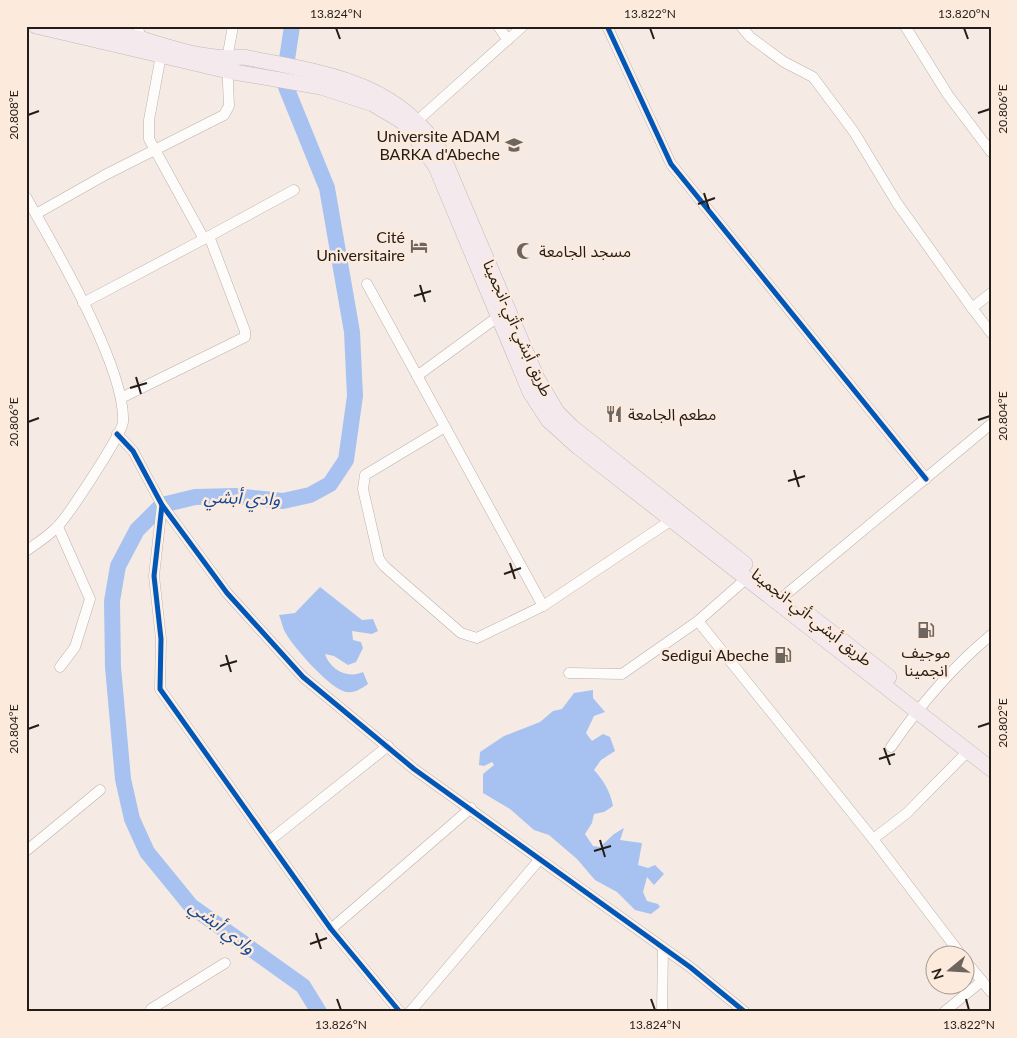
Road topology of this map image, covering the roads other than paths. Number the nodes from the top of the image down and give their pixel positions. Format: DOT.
graph roads {
  1 [pos="36,26"];
  2 [pos="81,26"];
  3 [pos="233,26"];
  4 [pos="498,26"];
  5 [pos="523,26"];
  6 [pos="607,26"];
  7 [pos="741,26"];
  8 [pos="905,26"];
  9 [pos="140,39"];
  10 [pos="508,40"];
  11 [pos="162,52"];
  12 [pos="235,65"];
  13 [pos="340,85"];
  14 [pos="418,121"];
  15 [pos="156,150"];
  16 [pos="991,152"];
  17 [pos="294,190"];
  18 [pos="26,197"];
  19 [pos="36,214"];
  20 [pos="206,237"];
  21 [pos="366,284"];
  22 [pos="991,293"];
  23 [pos="83,303"];
  24 [pos="972,308"];
  25 [pos="503,313"];
  26 [pos="991,333"];
  27 [pos="417,376"];
  28 [pos="121,398"];
  29 [pos="991,424"];
  30 [pos="445,427"];
  31 [pos="117,434"];
  32 [pos="926,478"];
  33 [pos="162,506"];
  34 [pos="676,517"];
  35 [pos="58,527"];
  36 [pos="26,552"];
  37 [pos="746,578"];
  38 [pos="784,596"];
  39 [pos="543,606"];
  40 [pos="698,620"];
  41 [pos="991,635"];
  42 [pos="840,645"];
  43 [pos="60,667"];
  44 [pos="569,672"];
  45 [pos="919,706"];
  46 [pos="388,746"];
  47 [pos="891,747"];
  48 [pos="968,751"];
  49 [pos="991,756"];
  50 [pos="991,769"];
  51 [pos="100,790"];
  52 [pos="471,808"];
  53 [pos="873,839"];
  54 [pos="269,841"];
  55 [pos="26,852"];
  56 [pos="539,860"];
  57 [pos="331,929"];
  58 [pos="954,946"];
  59 [pos="663,949"];
  60 [pos="226,963"];
  61 [pos="974,971"];
  62 [pos="982,981"];
  63 [pos="991,992"];
  64 [pos="149,1011"];
  65 [pos="400,1012"];
  66 [pos="410,1012"];
  67 [pos="662,1012"];
  68 [pos="745,1012"];
  69 [pos="944,1012"];
  1 -- 9 [label="highway"];
  2 -- 9 [label="highway"];
  3 -- 12 [label="street"];
  4 -- 10 [label="street"];
  5 -- 10 [label="street"];
  6 -- 32 [label="street"];
  7 -- 24 [label="street"];
  8 -- 16 [label="street"];
  9 -- 11 [label="highway"];
  10 -- 14 [label="street"];
  11 -- 12 [label="highway"];
  11 -- 15 [label="street"];
  12 -- 13 [label="highway"];
  12 -- 15 [label="street"];
  13 -- 14 [label="highway, طريق أبشي-أتي-انجمينا"];
  13 -- 25 [label="highway"];
  14 -- 25 [label="highway, طريق أبشي-أتي-انجمينا"];
  15 -- 19 [label="street"];
  15 -- 20 [label="street"];
  17 -- 20 [label="street"];
  18 -- 19 [label="street"];
  19 -- 23 [label="street"];
  20 -- 23 [label="street"];
  20 -- 28 [label="street"];
  21 -- 27 [label="street"];
  22 -- 24 [label="street"];
  23 -- 28 [label="street"];
  24 -- 26 [label="street"];
  25 -- 27 [label="street"];
  25 -- 34 [label="highway"];
  27 -- 30 [label="street"];
  28 -- 31 [label="street"];
  29 -- 32 [label="street"];
  30 -- 39 [label="street"];
  30 -- 39 [label="street"];
  31 -- 33 [label="street"];
  31 -- 35 [label="street"];
  32 -- 38 [label="street"];
  33 -- 46 [label="street"];
  33 -- 54 [label="street"];
  34 -- 37 [label="highway"];
  34 -- 38 [label="highway, طريق أبشي-أتي-انجمينا"];
  34 -- 39 [label="street"];
  35 -- 36 [label="street"];
  35 -- 43 [label="street"];
  37 -- 40 [label="street"];
  37 -- 42 [label="highway"];
  38 -- 42 [label="highway, طريق أبشي-أتي-انجمينا"];
  40 -- 44 [label="street"];
  40 -- 53 [label="street"];
  41 -- 45 [label="street"];
  42 -- 45 [label="highway"];
  45 -- 47 [label="street"];
  45 -- 48 [label="highway"];
  45 -- 49 [label="highway"];
  46 -- 52 [label="street"];
  46 -- 54 [label="street"];
  48 -- 50 [label="highway"];
  48 -- 53 [label="street"];
  51 -- 55 [label="street"];
  52 -- 56 [label="street"];
  52 -- 57 [label="street"];
  53 -- 58 [label="street"];
  54 -- 57 [label="street"];
  56 -- 59 [label="street"];
  56 -- 66 [label="street"];
  57 -- 65 [label="street"];
  59 -- 67 [label="street"];
  59 -- 68 [label="street"];
  60 -- 64 [label="street"];
  61 -- 62 [label="street"];
  62 -- 63 [label="street"];
  62 -- 69 [label="street"];
}
